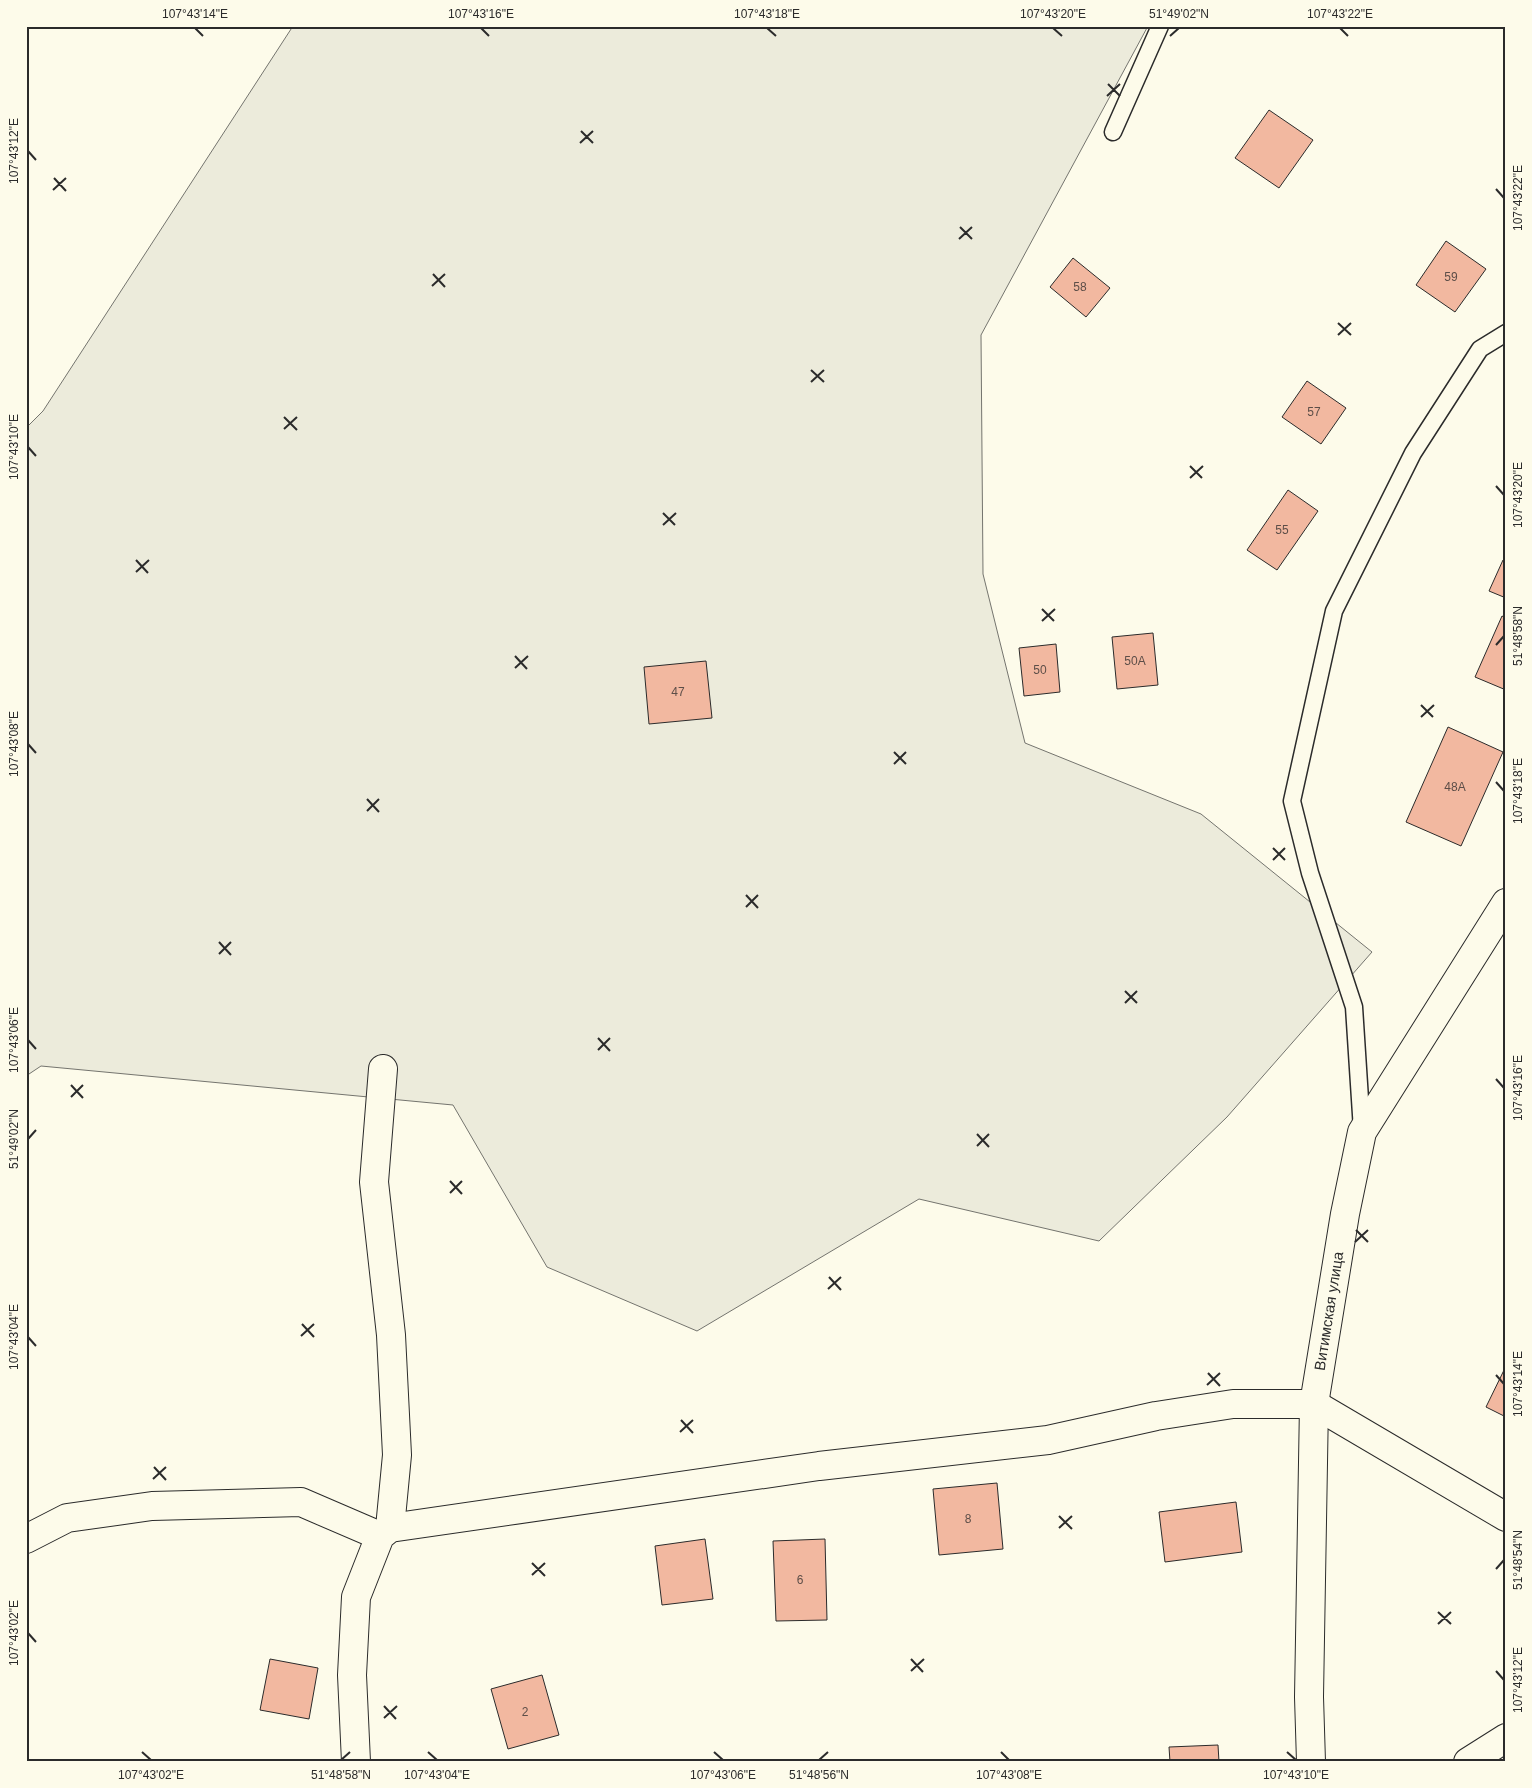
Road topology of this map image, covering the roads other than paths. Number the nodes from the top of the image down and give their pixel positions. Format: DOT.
graph roads {
  1 [pos="1160,26"];
  2 [pos="1112,132"];
  3 [pos="1506,333"];
  4 [pos="1506,903"];
  5 [pos="383,1069"];
  6 [pos="1362,1132"];
  7 [pos="1314,1404"];
  8 [pos="1506,1517"];
  9 [pos="385,1532"];
  10 [pos="26,1539"];
  11 [pos="1506,1738"];
  12 [pos="356,1762"];
  13 [pos="1311,1762"];
  14 [pos="1468,1762"];
  1 -- 2 [label="lane"];
  3 -- 6 [label="lane"];
  4 -- 6 [label="street, Витимская улица"];
  5 -- 9 [label="street"];
  6 -- 7 [label="street, Витимская улица"];
  7 -- 8 [label="street"];
  7 -- 9 [label="street"];
  7 -- 13 [label="street, Витимская улица"];
  9 -- 10 [label="street"];
  9 -- 12 [label="street"];
  11 -- 14 [label="street"];
}
